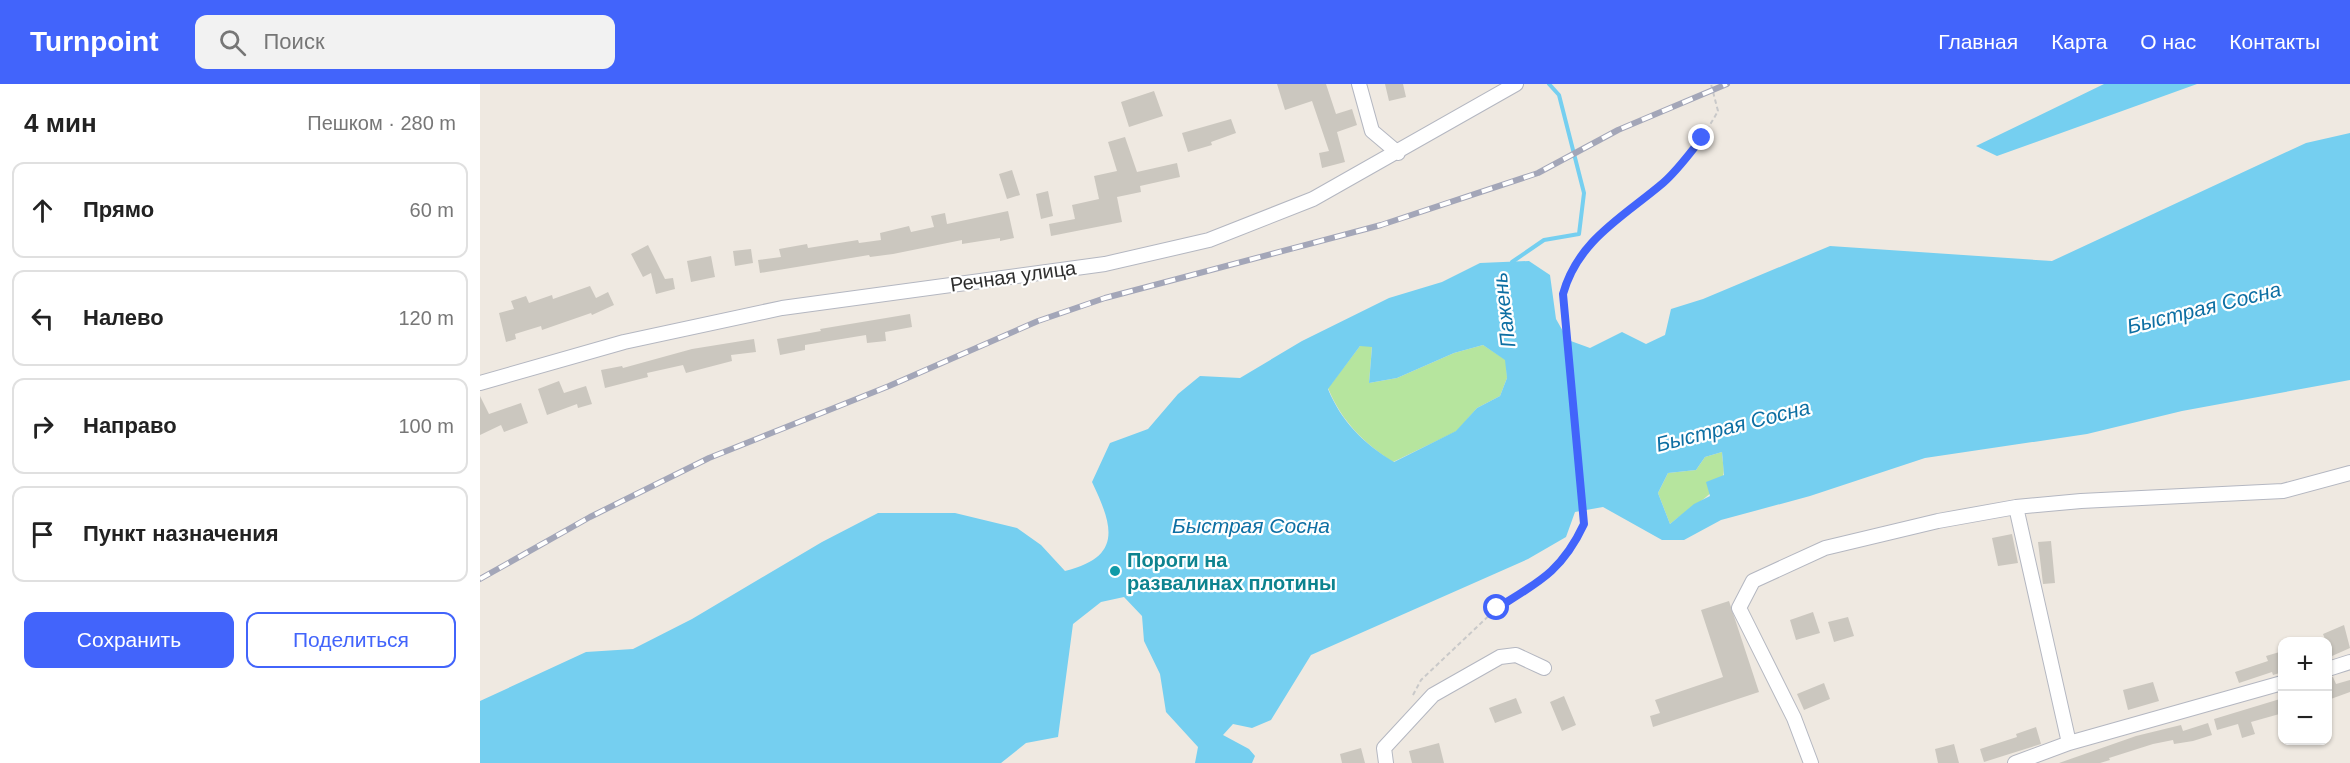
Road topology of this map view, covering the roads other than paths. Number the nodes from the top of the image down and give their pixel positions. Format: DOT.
graph roads {
  1 [pos="1359,84"];
  2 [pos="1516,84"];
  3 [pos="1398,153"];
  4 [pos="480,383"];
  5 [pos="2350,473"];
  6 [pos="2016,507"];
  7 [pos="2350,662"];
  8 [pos="1544,668"];
  9 [pos="2332,668"];
  10 [pos="2278,684"];
  11 [pos="2069,743"];
  12 [pos="1386,763"];
  13 [pos="1811,763"];
  14 [pos="2015,763"];
  1 -- 3 [label="street"];
  2 -- 3 [label="street, Речная улица"];
  3 -- 4 [label="street, Речная улица"];
  5 -- 6 [label="street"];
  6 -- 11 [label="street"];
  6 -- 13 [label="street"];
  7 -- 9 [label="street"];
  8 -- 12 [label="street"];
  10 -- 11 [label="street"];
  11 -- 14 [label="street"];
}
